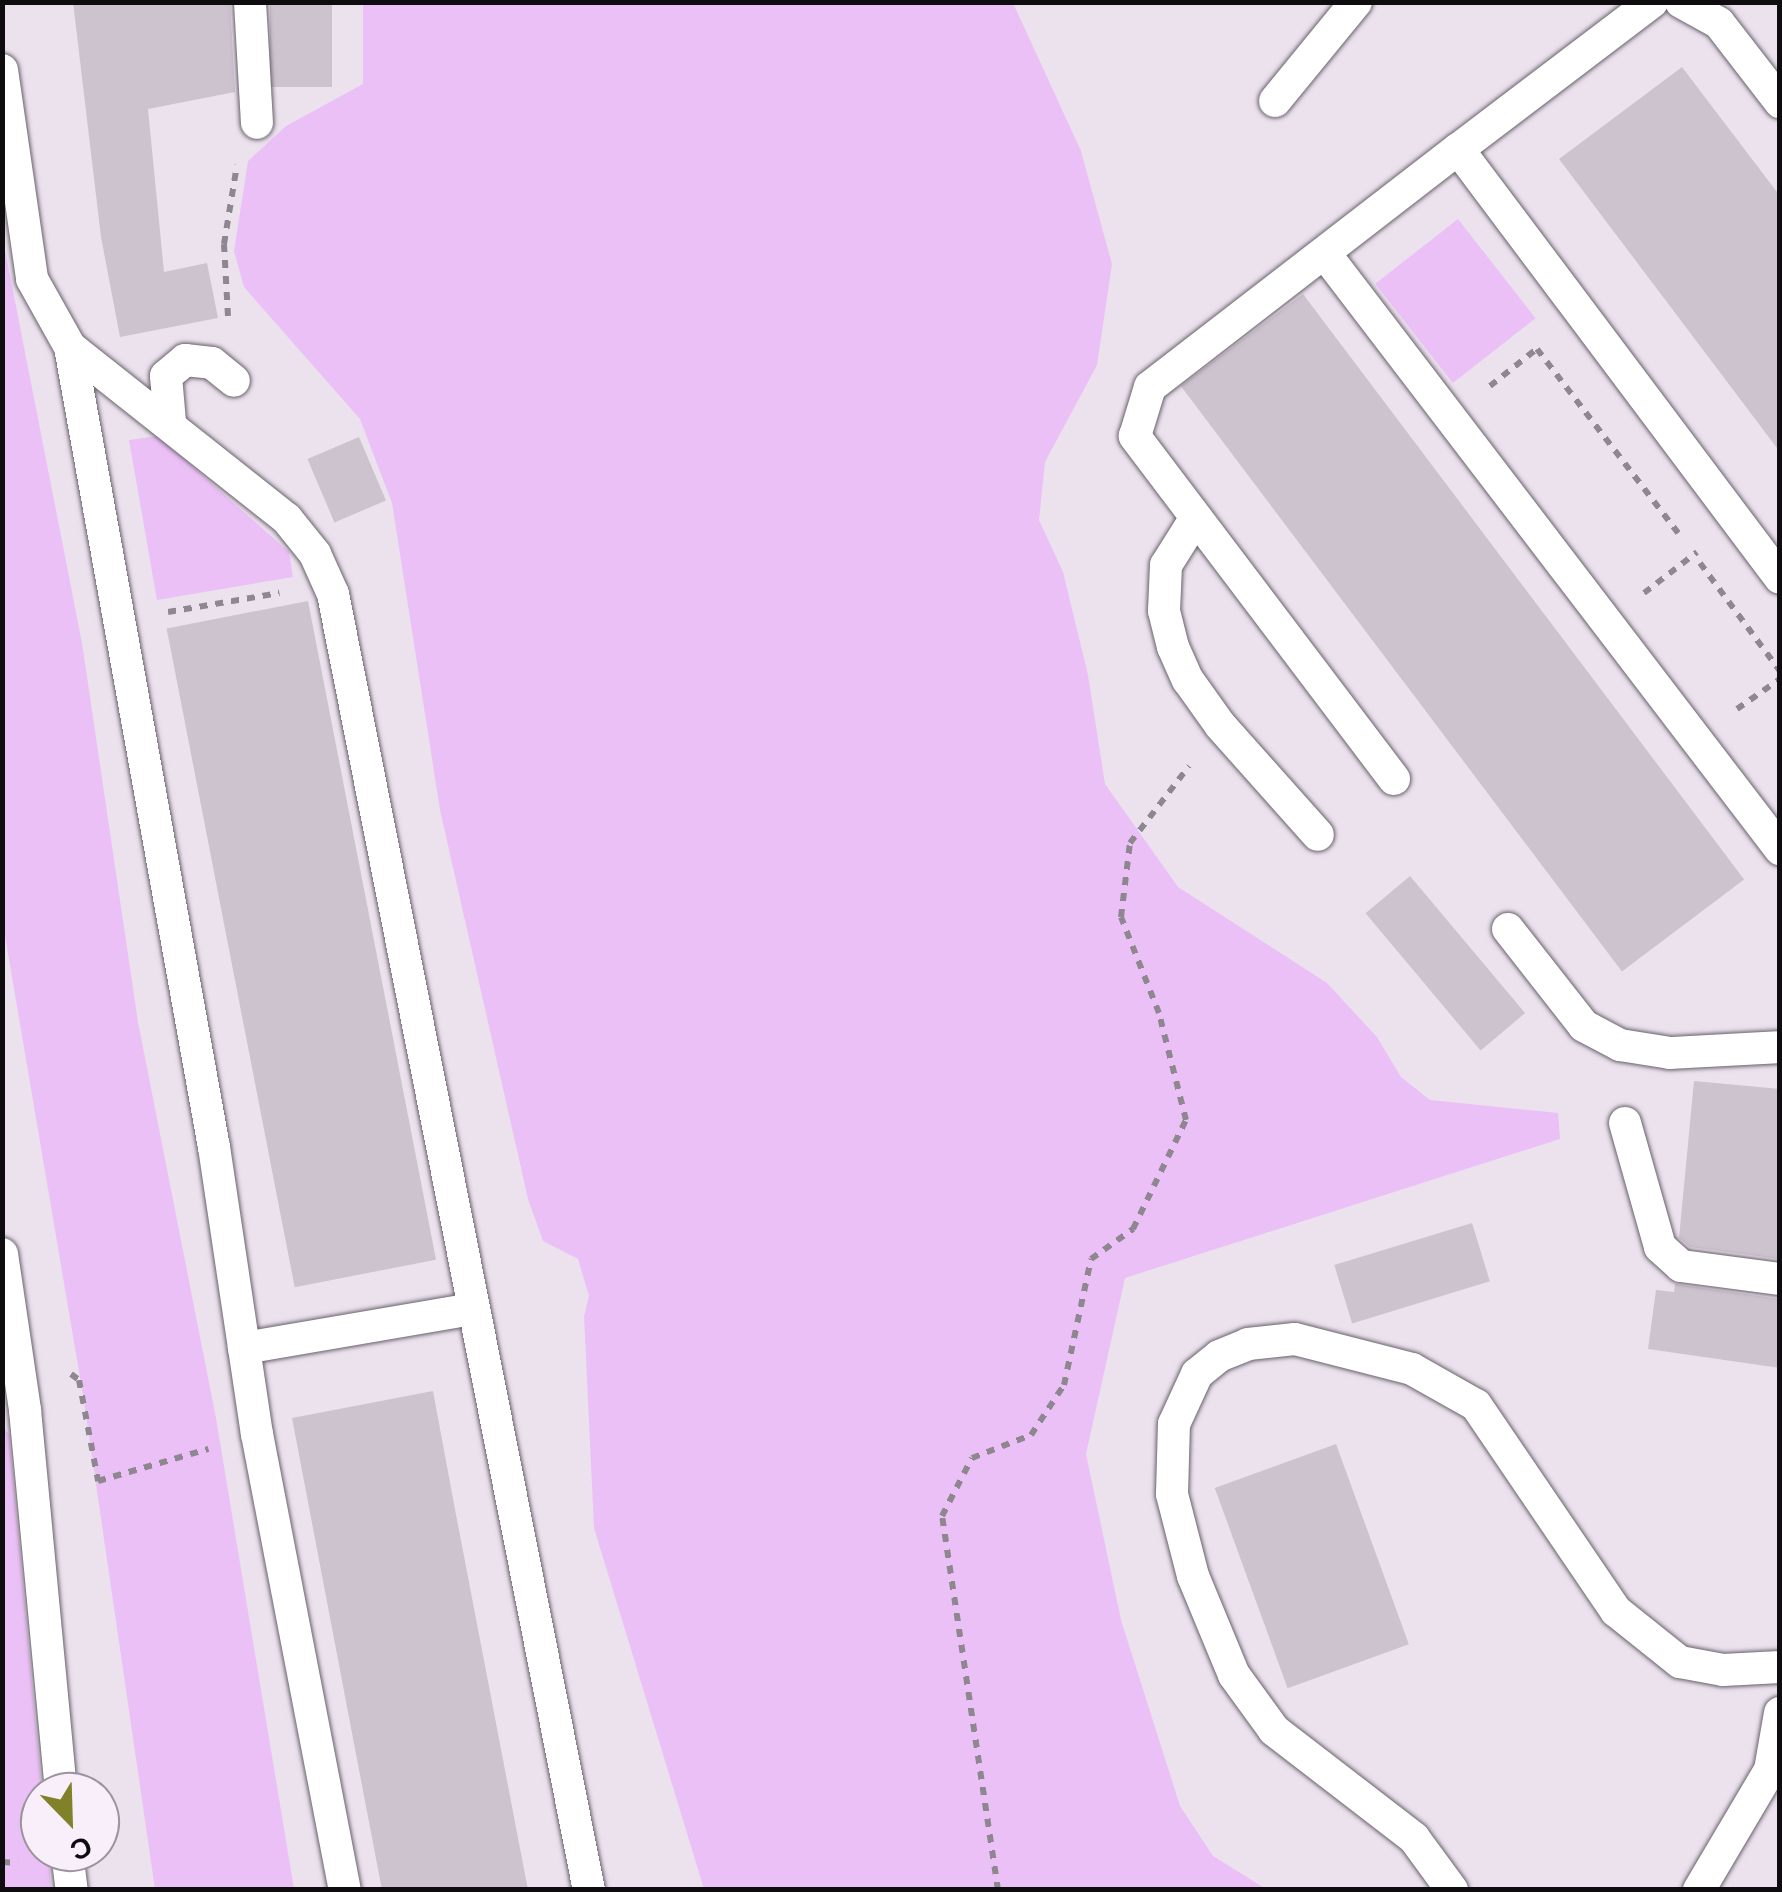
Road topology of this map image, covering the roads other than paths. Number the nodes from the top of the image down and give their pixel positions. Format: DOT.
graph roads {
  1 [pos="250,2"];
  2 [pos="1356,2"];
  3 [pos="1652,2"];
  4 [pos="1681,2"];
  5 [pos="2,70"];
  6 [pos="1275,101"];
  7 [pos="1780,102"];
  8 [pos="257,123"];
  9 [pos="1458,149"];
  10 [pos="1326,255"];
  11 [pos="70,347"];
  12 [pos="223,372"];
  13 [pos="170,422"];
  14 [pos="1195,518"];
  15 [pos="1780,578"];
  16 [pos="1394,779"];
  17 [pos="1318,835"];
  18 [pos="1780,849"];
  19 [pos="1508,929"];
  20 [pos="1780,1047"];
  21 [pos="1625,1123"];
  22 [pos="2,1254"];
  23 [pos="1780,1280"];
  24 [pos="473,1309"];
  25 [pos="244,1348"];
  26 [pos="1780,1667"];
  27 [pos="1780,1713"];
  28 [pos="58,1772"];
  29 [pos="1775,1781"];
  30 [pos="345,1890"];
  31 [pos="589,1890"];
  32 [pos="1452,1890"];
  33 [pos="1699,1890"];
  1 -- 8 [label="lane"];
  2 -- 6 [label="lane"];
  3 -- 9 [label="lane"];
  4 -- 7 [label="lane"];
  5 -- 11 [label="lane"];
  9 -- 10 [label="lane"];
  9 -- 15 [label="lane"];
  10 -- 14 [label="lane"];
  10 -- 18 [label="lane"];
  11 -- 13 [label="lane"];
  11 -- 25 [label="lane"];
  12 -- 13 [label="lane"];
  13 -- 24 [label="lane"];
  14 -- 16 [label="lane"];
  14 -- 17 [label="lane"];
  19 -- 20 [label="lane"];
  21 -- 23 [label="lane"];
  22 -- 28 [label="lane"];
  24 -- 25 [label="lane"];
  24 -- 31 [label="lane"];
  25 -- 30 [label="lane"];
  26 -- 32 [label="lane"];
  27 -- 29 [label="lane"];
  29 -- 33 [label="lane"];
}
